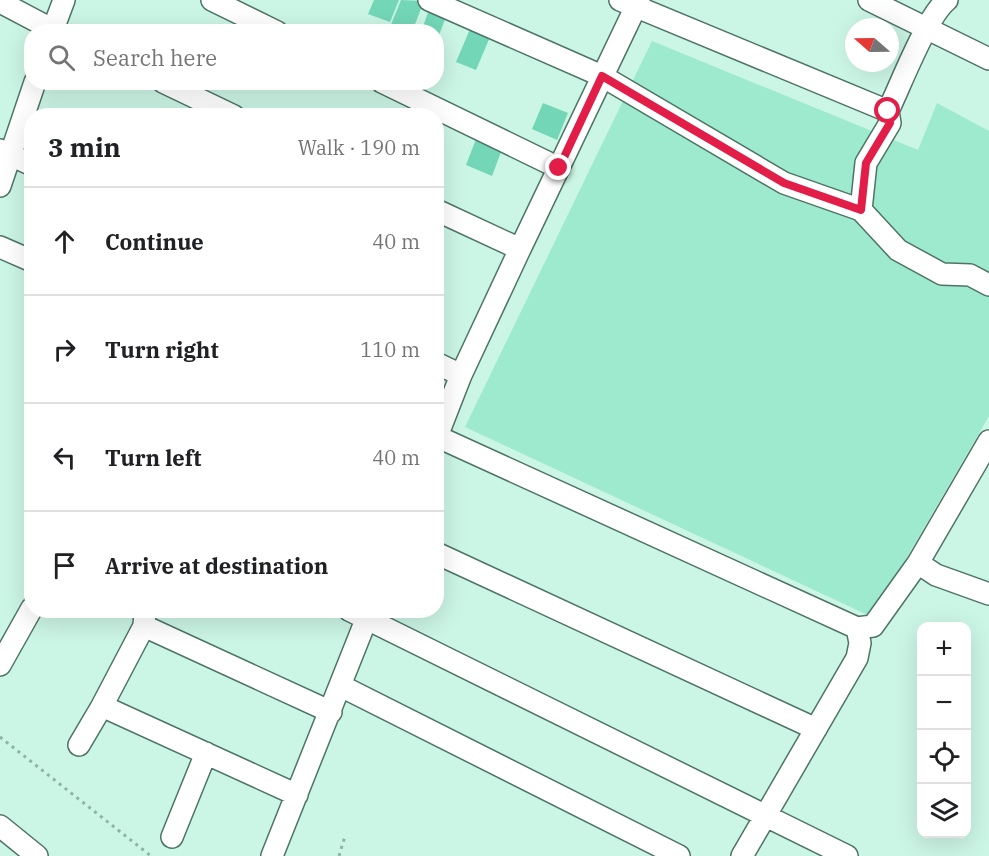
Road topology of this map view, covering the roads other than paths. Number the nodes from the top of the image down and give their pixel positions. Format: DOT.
graph roads {
  1 [pos="64,0"];
  2 [pos="212,0"];
  3 [pos="429,0"];
  4 [pos="869,0"];
  5 [pos="947,0"];
  6 [pos="0,2"];
  7 [pos="632,3"];
  8 [pos="41,24"];
  9 [pos="56,24"];
  10 [pos="261,24"];
  11 [pos="927,27"];
  12 [pos="989,58"];
  13 [pos="602,76"];
  14 [pos="32,90"];
  15 [pos="180,90"];
  16 [pos="398,90"];
  17 [pos="217,108"];
  18 [pos="436,108"];
  19 [pos="888,111"];
  20 [pos="444,112"];
  21 [pos="5,152"];
  22 [pos="24,161"];
  23 [pos="559,168"];
  24 [pos="0,186"];
  25 [pos="861,210"];
  26 [pos="444,214"];
  27 [pos="0,247"];
  28 [pos="520,249"];
  29 [pos="24,258"];
  30 [pos="989,285"];
  31 [pos="444,367"];
  32 [pos="461,375"];
  33 [pos="444,419"];
  34 [pos="444,440"];
  35 [pos="989,441"];
  36 [pos="444,557"];
  37 [pos="918,563"];
  38 [pos="989,594"];
  39 [pos="26,618"];
  40 [pos="145,618"];
  41 [pos="361,618"];
  42 [pos="372,618"];
  43 [pos="857,628"];
  44 [pos="0,665"];
  45 [pos="341,686"];
  46 [pos="102,706"];
  47 [pos="331,712"];
  48 [pos="816,729"];
  49 [pos="79,745"];
  50 [pos="206,753"];
  51 [pos="297,795"];
  52 [pos="766,815"];
  53 [pos="0,826"];
  54 [pos="172,837"];
  55 [pos="37,856"];
  56 [pos="272,856"];
  57 [pos="679,856"];
  58 [pos="742,856"];
  59 [pos="847,856"];
  1 -- 9 [label="street"];
  2 -- 10 [label="street"];
  3 -- 13 [label="street"];
  4 -- 11 [label="street"];
  5 -- 11 [label="street"];
  6 -- 8 [label="street"];
  7 -- 13 [label="street"];
  7 -- 19 [label="street"];
  11 -- 12 [label="street"];
  11 -- 19 [label="street"];
  13 -- 23 [label="street"];
  13 -- 25 [label="street"];
  14 -- 21 [label="street"];
  15 -- 17 [label="street"];
  16 -- 18 [label="street"];
  19 -- 25 [label="street"];
  20 -- 23 [label="street"];
  21 -- 22 [label="street"];
  21 -- 24 [label="street"];
  23 -- 28 [label="street"];
  25 -- 30 [label="street"];
  26 -- 28 [label="street"];
  27 -- 29 [label="street"];
  28 -- 32 [label="street"];
  31 -- 32 [label="street"];
  32 -- 33 [label="street"];
  34 -- 43 [label="street"];
  35 -- 37 [label="street"];
  36 -- 48 [label="street"];
  37 -- 38 [label="street"];
  37 -- 43 [label="street"];
  39 -- 44 [label="street"];
  40 -- 46 [label="street"];
  40 -- 47 [label="street"];
  41 -- 45 [label="street"];
  42 -- 52 [label="street"];
  43 -- 48 [label="street"];
  45 -- 47 [label="street"];
  45 -- 57 [label="street"];
  46 -- 49 [label="street"];
  46 -- 50 [label="street"];
  47 -- 51 [label="street"];
  48 -- 52 [label="street"];
  50 -- 51 [label="street"];
  50 -- 54 [label="street"];
  51 -- 56 [label="street"];
  52 -- 58 [label="street"];
  52 -- 59 [label="street"];
  53 -- 55 [label="street"];
}
